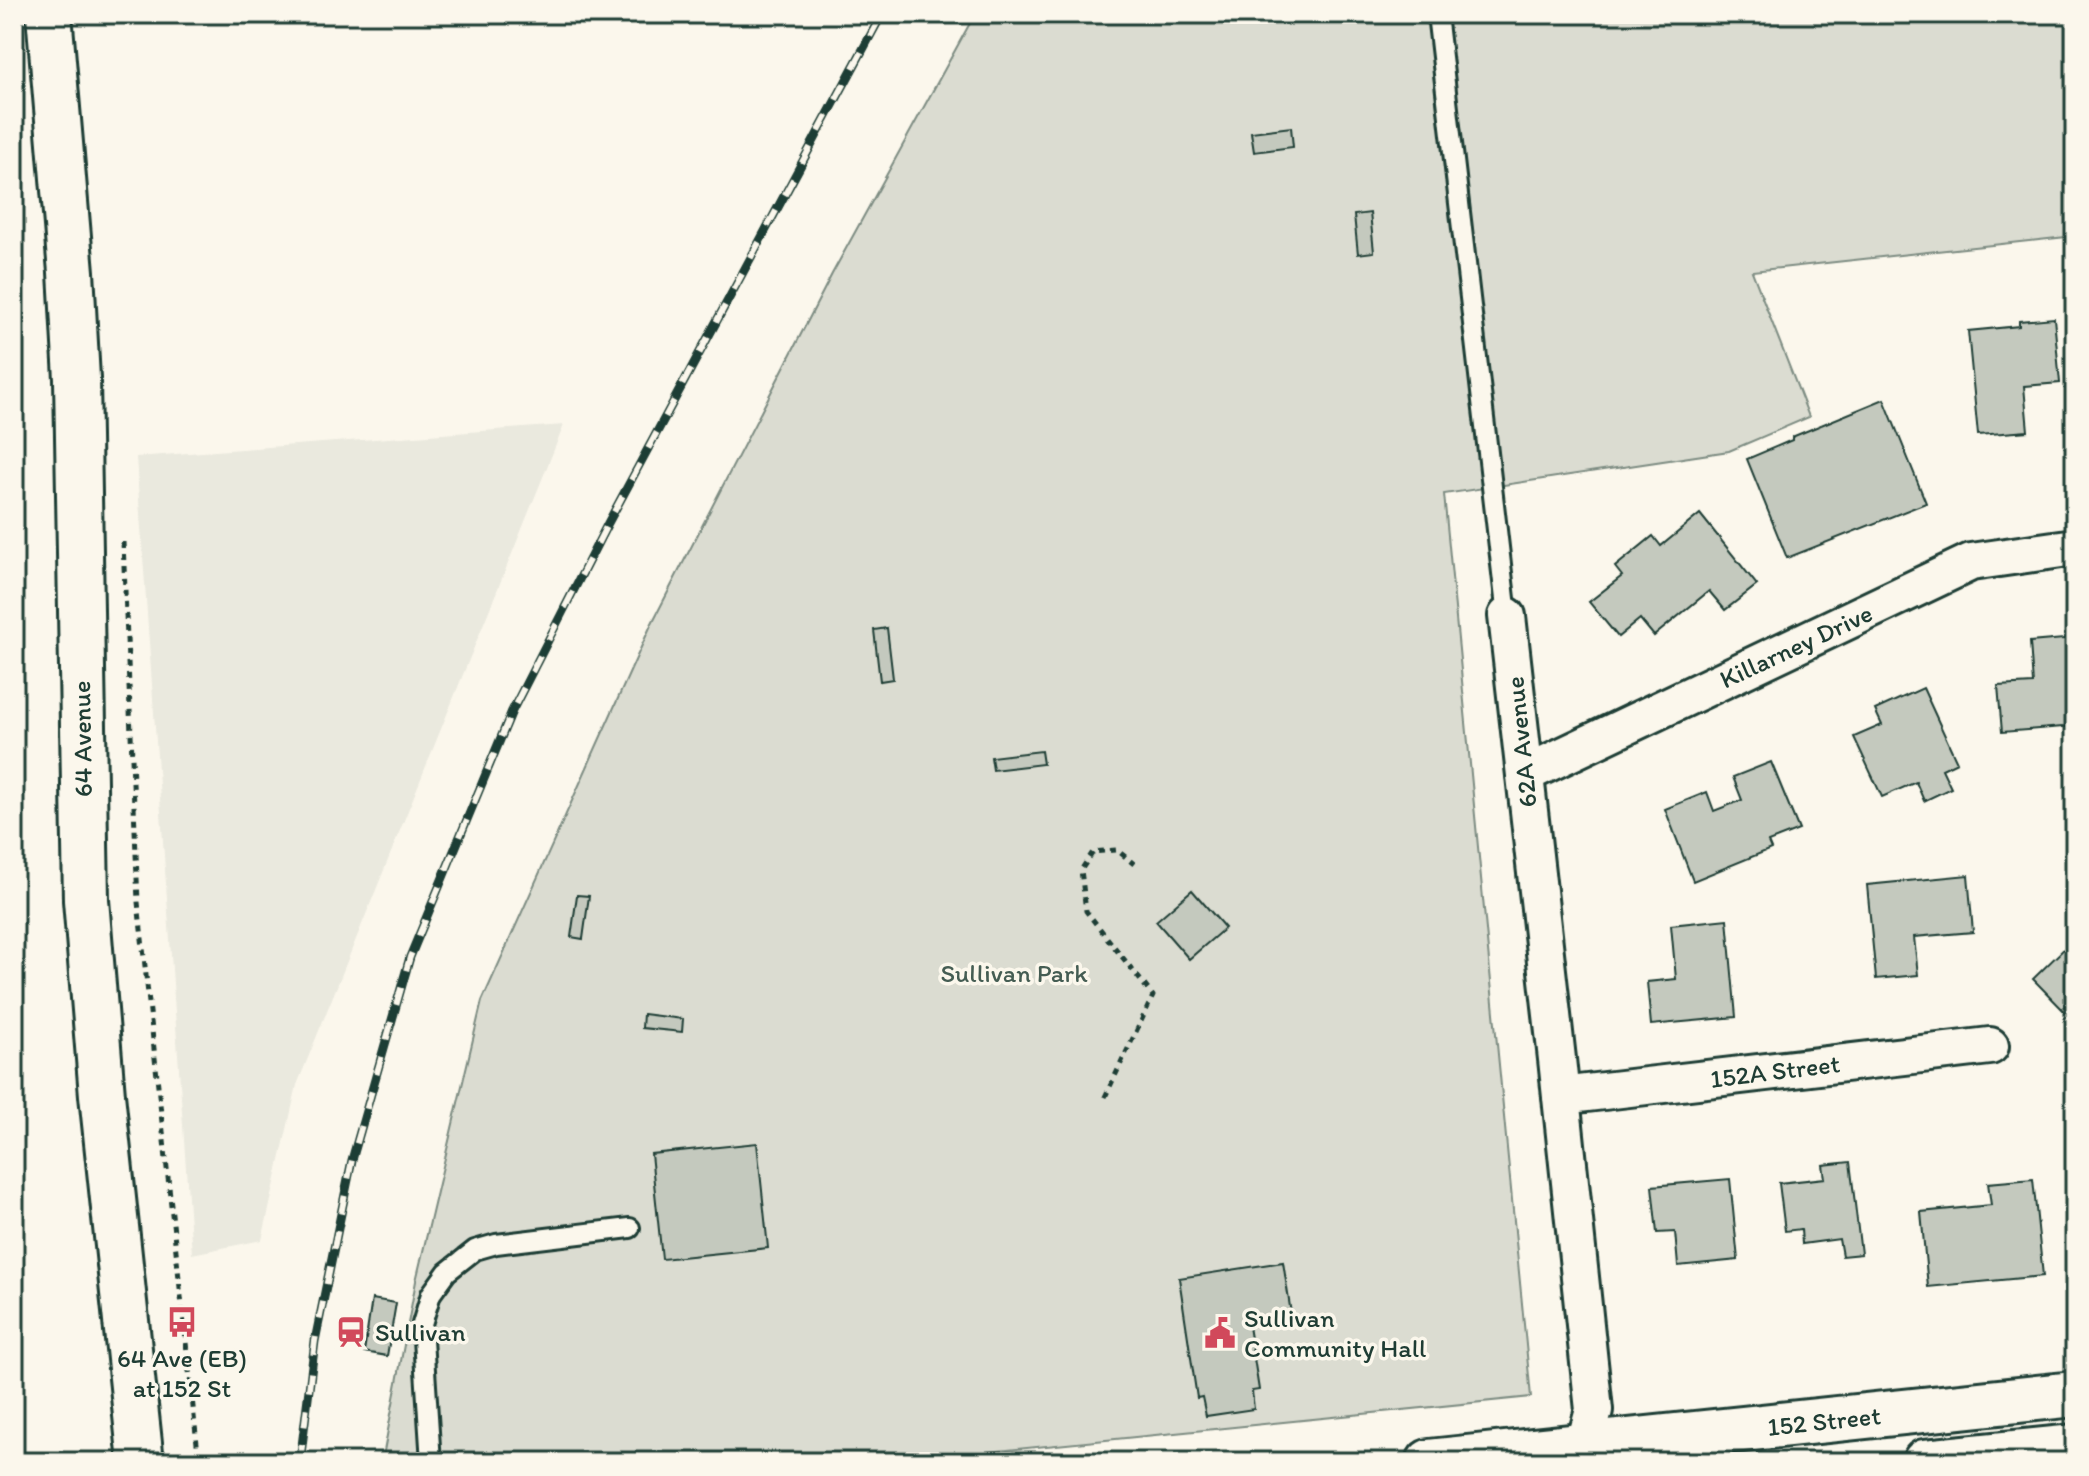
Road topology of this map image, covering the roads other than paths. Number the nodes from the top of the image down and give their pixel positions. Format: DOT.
graph roads {
  1 [pos="49,14"];
  2 [pos="1437,14"];
  3 [pos="2075,547"];
  4 [pos="1507,616"];
  5 [pos="1525,774"];
  6 [pos="1990,1046"];
  7 [pos="1561,1096"];
  8 [pos="630,1228"];
  9 [pos="2075,1394"];
  10 [pos="2075,1447"];
  11 [pos="1575,1454"];
  12 [pos="141,1462"];
  13 [pos="431,1462"];
  14 [pos="1429,1462"];
  15 [pos="1925,1462"];
  1 -- 12 [label="main road, 64 Avenue"];
  2 -- 4 [label="lane, 62A Avenue"];
  3 -- 5 [label="street, Killarney Drive"];
  4 -- 5 [label="street, 62A Avenue"];
  5 -- 7 [label="street, 62A Avenue"];
  6 -- 7 [label="street, 152A Street"];
  7 -- 11 [label="street, 62A Avenue"];
  8 -- 13 [label="lane"];
  9 -- 11 [label="main road, 152 Street"];
  10 -- 15 [label="main road"];
  11 -- 14 [label="main road, 152 Street"];
}
